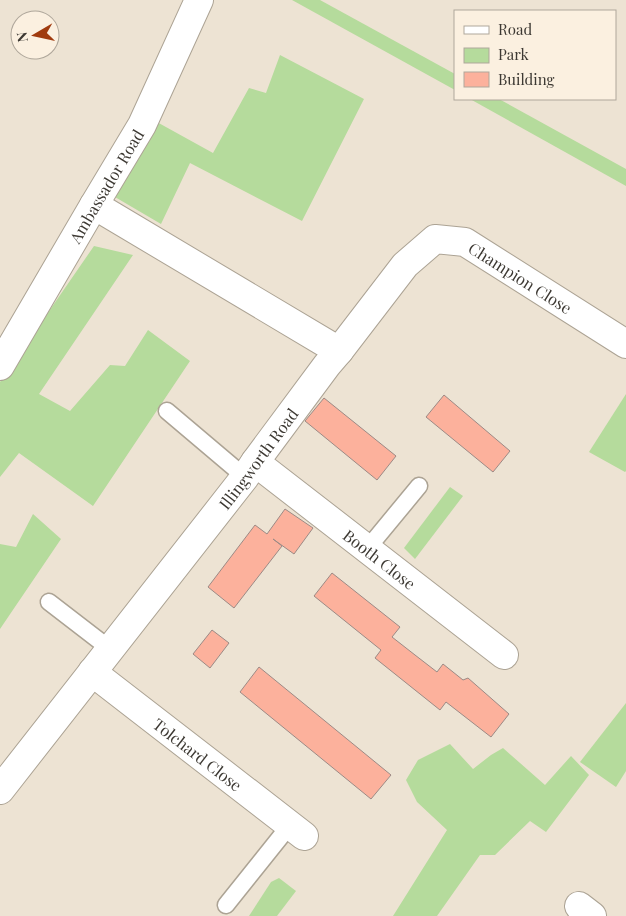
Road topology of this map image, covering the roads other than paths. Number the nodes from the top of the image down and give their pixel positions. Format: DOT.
graph roads {
  1 [pos="199,0"];
  2 [pos="94,205"];
  3 [pos="626,344"];
  4 [pos="339,351"];
  5 [pos="4,352"];
  6 [pos="167,411"];
  7 [pos="250,469"];
  8 [pos="419,486"];
  9 [pos="368,549"];
  10 [pos="49,602"];
  11 [pos="110,649"];
  12 [pos="504,655"];
  13 [pos="92,672"];
  14 [pos="0,790"];
  15 [pos="297,830"];
  16 [pos="226,905"];
  1 -- 2 [label="street, Ambassador Road"];
  2 -- 4 [label="street"];
  2 -- 5 [label="street, Ambassador Road"];
  3 -- 4 [label="street, Champion Close"];
  4 -- 7 [label="street, Illingworth Road"];
  6 -- 7 [label="lane"];
  7 -- 9 [label="street, Booth Close"];
  7 -- 11 [label="street, Illingworth Road"];
  8 -- 9 [label="lane"];
  9 -- 12 [label="street, Booth Close"];
  10 -- 11 [label="lane"];
  11 -- 13 [label="street, Illingworth Road"];
  13 -- 14 [label="street, Illingworth Road"];
  13 -- 15 [label="street, Tolchard Close"];
  15 -- 16 [label="lane"];
}
